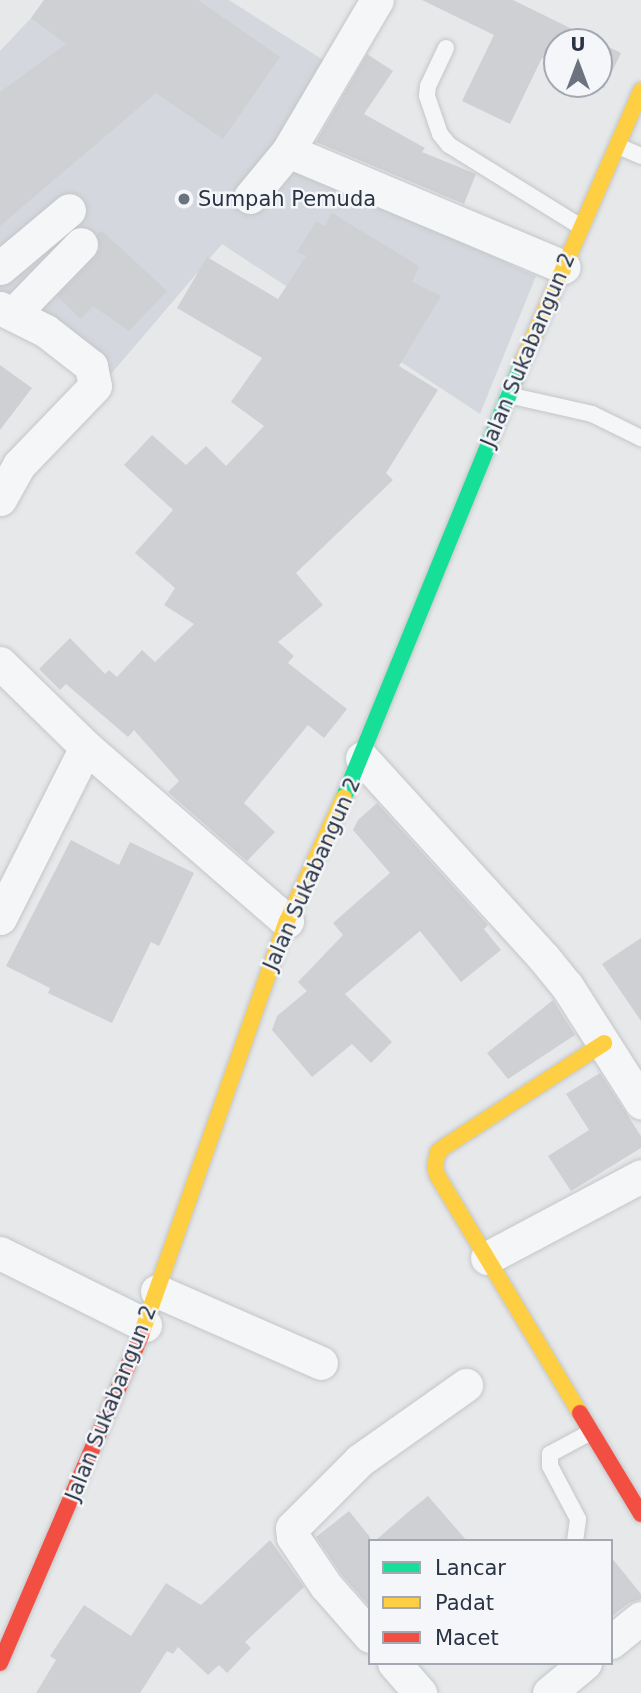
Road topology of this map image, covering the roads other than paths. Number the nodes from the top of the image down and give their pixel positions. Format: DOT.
graph roads {
  1 [pos="377,0"];
  2 [pos="446,48"];
  3 [pos="641,91"];
  4 [pos="618,146"];
  5 [pos="288,151"];
  6 [pos="641,156"];
  7 [pos="250,197"];
  8 [pos="69,210"];
  9 [pos="581,227"];
  10 [pos="80,244"];
  11 [pos="564,267"];
  12 [pos="0,268"];
  13 [pos="7,310"];
  14 [pos="508,396"];
  15 [pos="641,438"];
  16 [pos="0,499"];
  17 [pos="0,663"];
  18 [pos="86,747"];
  19 [pos="362,758"];
  20 [pos="0,918"];
  21 [pos="287,921"];
  22 [pos="604,1043"];
  23 [pos="641,1102"];
  24 [pos="641,1176"];
  25 [pos="0,1253"];
  26 [pos="488,1258"];
  27 [pos="157,1291"];
  28 [pos="145,1325"];
  29 [pos="321,1363"];
  30 [pos="466,1385"];
  31 [pos="591,1432"];
  32 [pos="641,1514"];
  33 [pos="575,1539"];
  34 [pos="641,1618"];
  35 [pos="368,1634"];
  36 [pos="613,1640"];
  37 [pos="0,1663"];
  38 [pos="396,1665"];
  39 [pos="583,1665"];
  40 [pos="421,1693"];
  41 [pos="549,1693"];
  1 -- 5 [label="street"];
  2 -- 9 [label="lane"];
  3 -- 4 [label="street, Jalan Sukabangun 2"];
  4 -- 6 [label="lane"];
  4 -- 9 [label="street, Jalan Sukabangun 2"];
  5 -- 7 [label="street"];
  5 -- 11 [label="street"];
  8 -- 12 [label="street"];
  9 -- 11 [label="street, Jalan Sukabangun 2"];
  10 -- 13 [label="street"];
  11 -- 14 [label="street, Jalan Sukabangun 2"];
  13 -- 16 [label="street"];
  14 -- 15 [label="lane"];
  14 -- 19 [label="street, Jalan Sukabangun 2"];
  17 -- 18 [label="street"];
  18 -- 20 [label="street"];
  18 -- 21 [label="street"];
  19 -- 21 [label="street, Jalan Sukabangun 2"];
  19 -- 22 [label="street"];
  21 -- 27 [label="street, Jalan Sukabangun 2"];
  22 -- 23 [label="street"];
  22 -- 26 [label="street"];
  24 -- 26 [label="street"];
  25 -- 28 [label="street"];
  26 -- 31 [label="street"];
  27 -- 28 [label="street, Jalan Sukabangun 2"];
  27 -- 29 [label="street"];
  28 -- 37 [label="street, Jalan Sukabangun 2"];
  30 -- 35 [label="street"];
  31 -- 32 [label="street"];
  31 -- 33 [label="lane"];
  34 -- 36 [label="street"];
  38 -- 40 [label="street"];
  39 -- 41 [label="street"];
}
